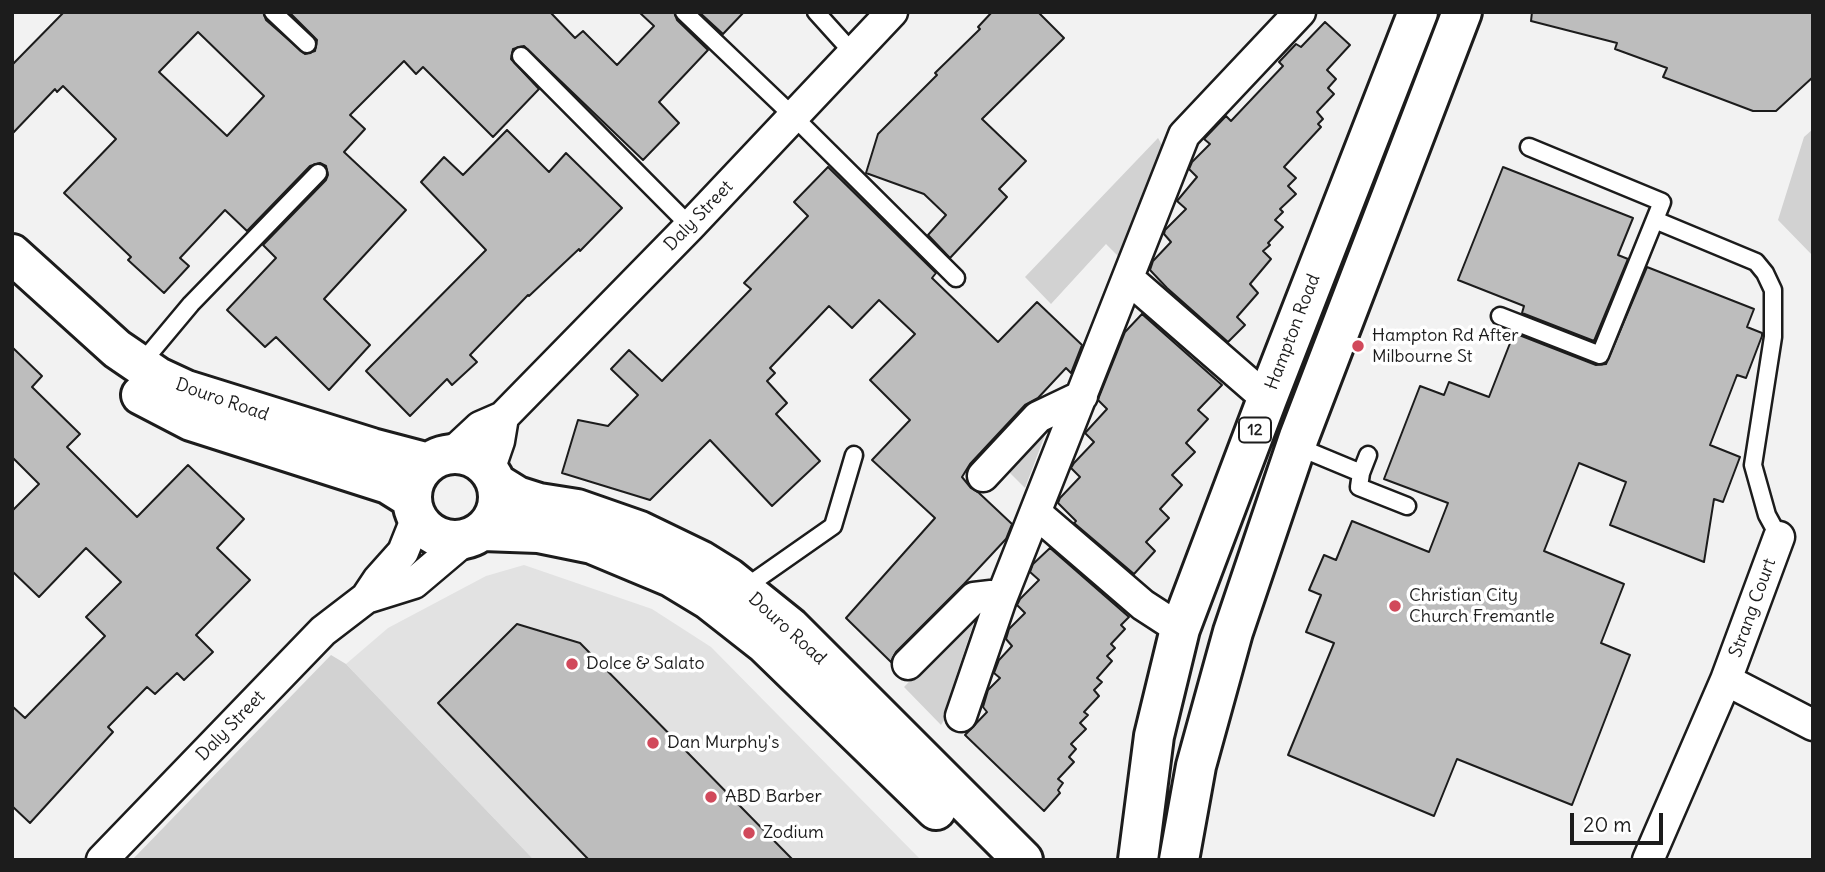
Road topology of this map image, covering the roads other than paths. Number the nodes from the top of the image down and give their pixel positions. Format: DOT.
graph roads {
  1 [pos="273,12"];
  2 [pos="684,12"];
  3 [pos="816,12"];
  4 [pos="892,12"];
  5 [pos="1300,12"];
  6 [pos="1418,12"];
  7 [pos="1461,14"];
  8 [pos="307,44"];
  9 [pos="853,53"];
  10 [pos="521,56"];
  11 [pos="793,116"];
  12 [pos="1529,147"];
  13 [pos="318,173"];
  14 [pos="1655,220"];
  15 [pos="690,226"];
  16 [pos="13,264"];
  17 [pos="956,278"];
  18 [pos="1129,279"];
  19 [pos="1500,316"];
  20 [pos="140,365"];
  21 [pos="1082,396"];
  22 [pos="1267,399"];
  23 [pos="503,417"];
  24 [pos="1296,446"];
  25 [pos="854,455"];
  26 [pos="1368,455"];
  27 [pos="440,459"];
  28 [pos="1361,473"];
  29 [pos="493,476"];
  30 [pos="983,476"];
  31 [pos="1407,506"];
  32 [pos="415,508"];
  33 [pos="1036,513"];
  34 [pos="475,535"];
  35 [pos="1779,537"];
  36 [pos="743,589"];
  37 [pos="366,598"];
  38 [pos="1001,599"];
  39 [pos="1180,629"];
  40 [pos="908,664"];
  41 [pos="1726,680"];
  42 [pos="961,716"];
  43 [pos="1813,725"];
  44 [pos="102,860"];
  45 [pos="988,860"];
  46 [pos="1023,860"];
  47 [pos="1138,860"];
  48 [pos="1179,860"];
  49 [pos="1648,860"];
  1 -- 8 [label="lane"];
  2 -- 11 [label="lane"];
  3 -- 9 [label="lane"];
  4 -- 9 [label="street, Daly Street"];
  5 -- 18 [label="street"];
  6 -- 22 [label="street, Hampton Road / 12"];
  7 -- 24 [label="street, 12"];
  9 -- 11 [label="street, Daly Street"];
  10 -- 15 [label="lane"];
  11 -- 15 [label="street, Daly Street"];
  11 -- 17 [label="lane"];
  12 -- 14 [label="lane"];
  13 -- 20 [label="lane"];
  14 -- 19 [label="lane"];
  14 -- 35 [label="lane"];
  15 -- 23 [label="street, Daly Street"];
  16 -- 20 [label="street, Douro Road"];
  16 -- 32 [label="street, Douro Road"];
  18 -- 21 [label="street"];
  18 -- 22 [label="street"];
  20 -- 27 [label="street, Douro Road"];
  21 -- 30 [label="street"];
  21 -- 33 [label="street"];
  22 -- 39 [label="street, Hampton Road / 12"];
  23 -- 27 [label="street, Daly Street"];
  23 -- 29 [label="street"];
  24 -- 28 [label="lane"];
  24 -- 48 [label="street, 12"];
  25 -- 36 [label="lane"];
  26 -- 28 [label="lane"];
  27 -- 29 [label="street"];
  27 -- 32 [label="street"];
  28 -- 31 [label="lane"];
  29 -- 34 [label="street"];
  29 -- 36 [label="street, Douro Road"];
  32 -- 34 [label="street"];
  32 -- 37 [label="street, Daly Street"];
  33 -- 38 [label="street"];
  33 -- 39 [label="street"];
  34 -- 37 [label="street, Daly Street"];
  34 -- 45 [label="street, Douro Road"];
  35 -- 41 [label="street, Strang Court"];
  36 -- 46 [label="street, Douro Road"];
  37 -- 44 [label="street, Daly Street"];
  38 -- 40 [label="street"];
  38 -- 42 [label="street"];
  39 -- 47 [label="street, Hampton Road / 12"];
  41 -- 43 [label="street, Strang Court"];
  41 -- 49 [label="street, Strang Court"];
}
